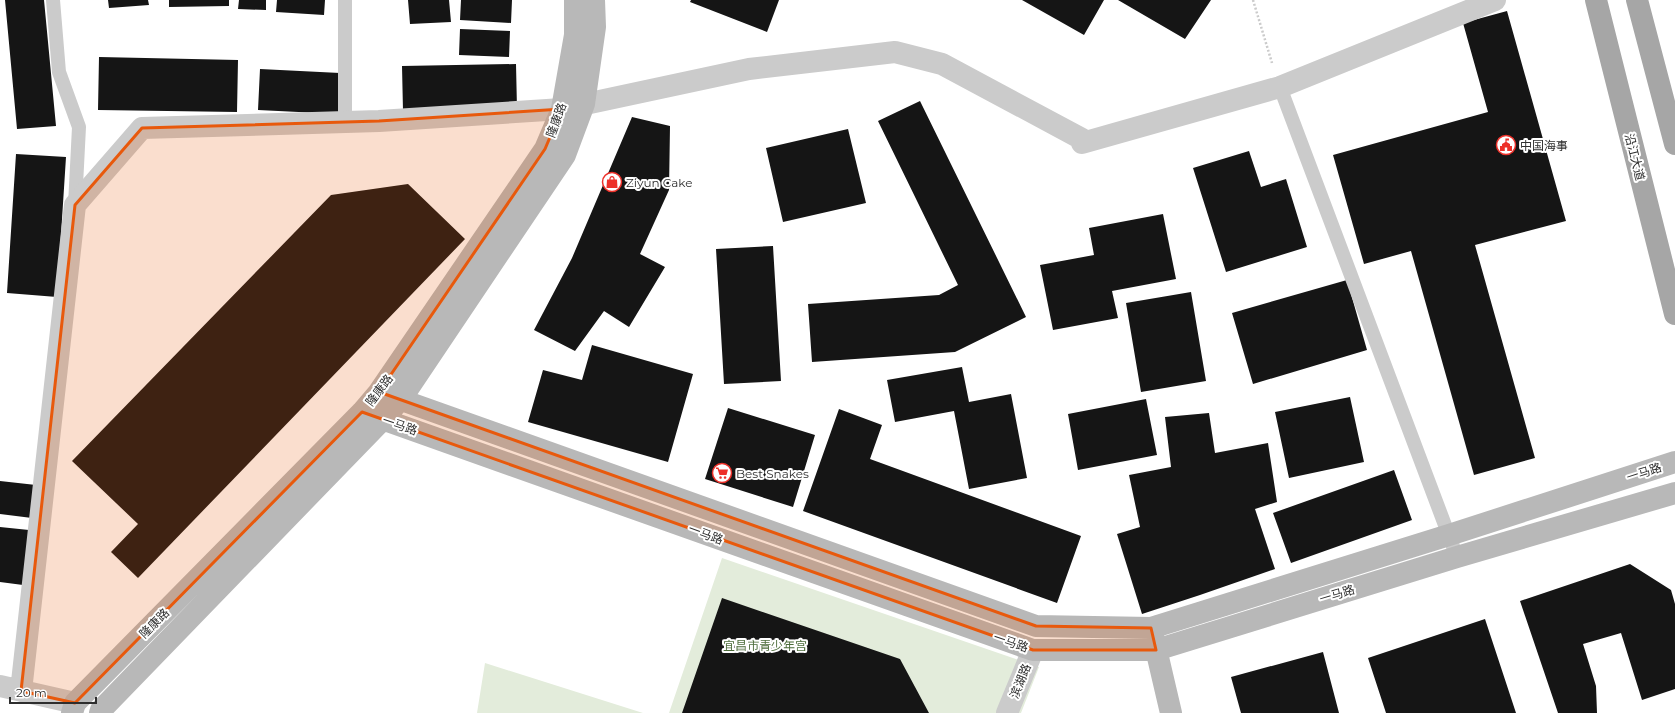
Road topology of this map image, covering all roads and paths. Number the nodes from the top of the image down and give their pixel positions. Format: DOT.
graph roads {
  1 [pos="53,0"];
  2 [pos="345,0"];
  3 [pos="575,0"];
  4 [pos="594,0"];
  5 [pos="1253,0"];
  6 [pos="1495,0"];
  7 [pos="1596,0"];
  8 [pos="1636,0"];
  9 [pos="1280,87"];
  10 [pos="584,104"];
  11 [pos="562,109"];
  12 [pos="345,123"];
  13 [pos="1675,144"];
  14 [pos="75,205"];
  15 [pos="1675,314"];
  16 [pos="379,392"];
  17 [pos="401,399"];
  18 [pos="362,412"];
  19 [pos="383,419"];
  20 [pos="1675,462"];
  21 [pos="1675,493"];
  22 [pos="1449,535"];
  23 [pos="1457,557"];
  24 [pos="1151,628"];
  25 [pos="1033,650"];
  26 [pos="1156,650"];
  27 [pos="0,686"];
  28 [pos="21,691"];
  29 [pos="74,708"];
  30 [pos="100,713"];
  31 [pos="1007,713"];
  32 [pos="1171,713"];
  1 -- 14 [label="lane"];
  2 -- 12 [label="lane"];
  3 -- 11 [label="main road, 隆康路"];
  4 -- 10 [label="main road, 隆康路"];
  5 -- 9 [label="path"];
  6 -- 9 [label="street"];
  7 -- 15 [label="main road, 沿江大道"];
  8 -- 13 [label="main road"];
  9 -- 10 [label="street"];
  9 -- 22 [label="lane"];
  10 -- 11 [label="street"];
  10 -- 17 [label="main road, 隆康路"];
  11 -- 12 [label="street"];
  11 -- 16 [label="main road, 隆康路"];
  12 -- 14 [label="street"];
  14 -- 28 [label="street"];
  16 -- 17 [label="main road, 一马路"];
  16 -- 18 [label="main road, 隆康路"];
  17 -- 19 [label="main road, 隆康路"];
  17 -- 24 [label="main road, 一马路"];
  18 -- 19 [label="main road, 一马路"];
  18 -- 29 [label="main road, 隆康路"];
  19 -- 25 [label="main road, 一马路"];
  19 -- 30 [label="main road, 隆康路"];
  20 -- 22 [label="main road, 一马路"];
  21 -- 23 [label="main road, 一马路"];
  22 -- 23 [label="lane"];
  22 -- 24 [label="main road, 一马路"];
  23 -- 26 [label="main road, 一马路"];
  24 -- 26 [label="main road"];
  25 -- 26 [label="main road, 一马路"];
  25 -- 31 [label="street, 滨湖路"];
  26 -- 32 [label="main road"];
  27 -- 28 [label="street"];
  28 -- 29 [label="street"];
}
